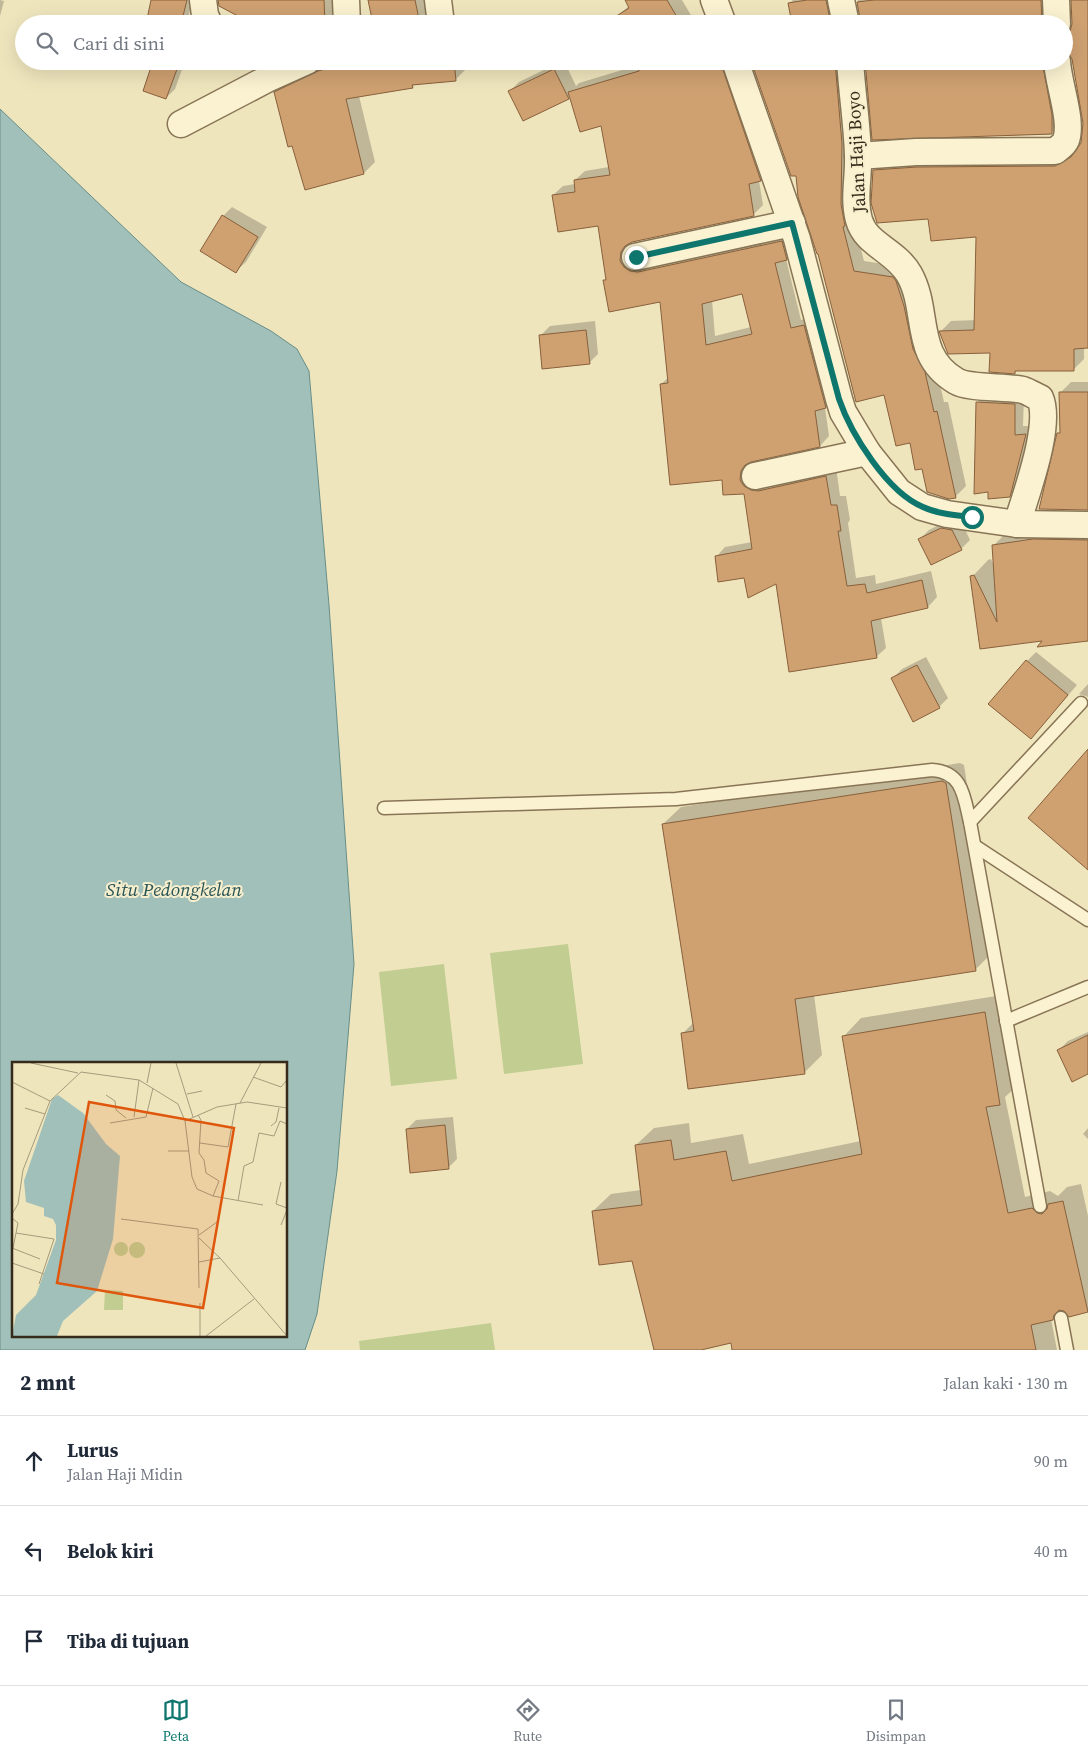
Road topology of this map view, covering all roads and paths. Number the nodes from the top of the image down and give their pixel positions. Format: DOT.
graph roads {
  1 [pos="203,0"];
  2 [pos="346,0"];
  3 [pos="438,0"];
  4 [pos="841,0"];
  5 [pos="1056,0"];
  6 [pos="205,15"];
  7 [pos="347,15"];
  8 [pos="440,15"];
  9 [pos="844,15"];
  10 [pos="1057,15"];
  11 [pos="278,70"];
  12 [pos="738,70"];
  13 [pos="851,70"];
  14 [pos="1059,70"];
  15 [pos="181,124"];
  16 [pos="858,156"];
  17 [pos="792,223"];
  18 [pos="636,257"];
  19 [pos="867,452"];
  20 [pos="755,476"];
  21 [pos="1017,524"];
  22 [pos="1088,525"];
  23 [pos="1081,703"];
  24 [pos="384,808"];
  25 [pos="970,822"];
  26 [pos="975,846"];
  27 [pos="1088,920"];
  28 [pos="1088,987"];
  29 [pos="1006,1021"];
  30 [pos="1040,1206"];
  31 [pos="1061,1318"];
  32 [pos="1066,1350"];
  1 -- 6 [label="street"];
  2 -- 7 [label="street"];
  3 -- 8 [label="street"];
  4 -- 9 [label="street"];
  5 -- 10 [label="street"];
  11 -- 15 [label="street"];
  12 -- 17 [label="street"];
  13 -- 16 [label="street, Jalan Haji Boyo"];
  14 -- 16 [label="street"];
  16 -- 21 [label="street, Jalan Haji Boyo"];
  17 -- 18 [label="street"];
  17 -- 19 [label="street"];
  19 -- 20 [label="street"];
  19 -- 21 [label="street"];
  21 -- 22 [label="street"];
  23 -- 25 [label="lane"];
  24 -- 25 [label="lane"];
  25 -- 26 [label="lane"];
  26 -- 27 [label="lane"];
  26 -- 29 [label="lane"];
  28 -- 29 [label="lane"];
  29 -- 30 [label="lane"];
  31 -- 32 [label="lane"];
}
